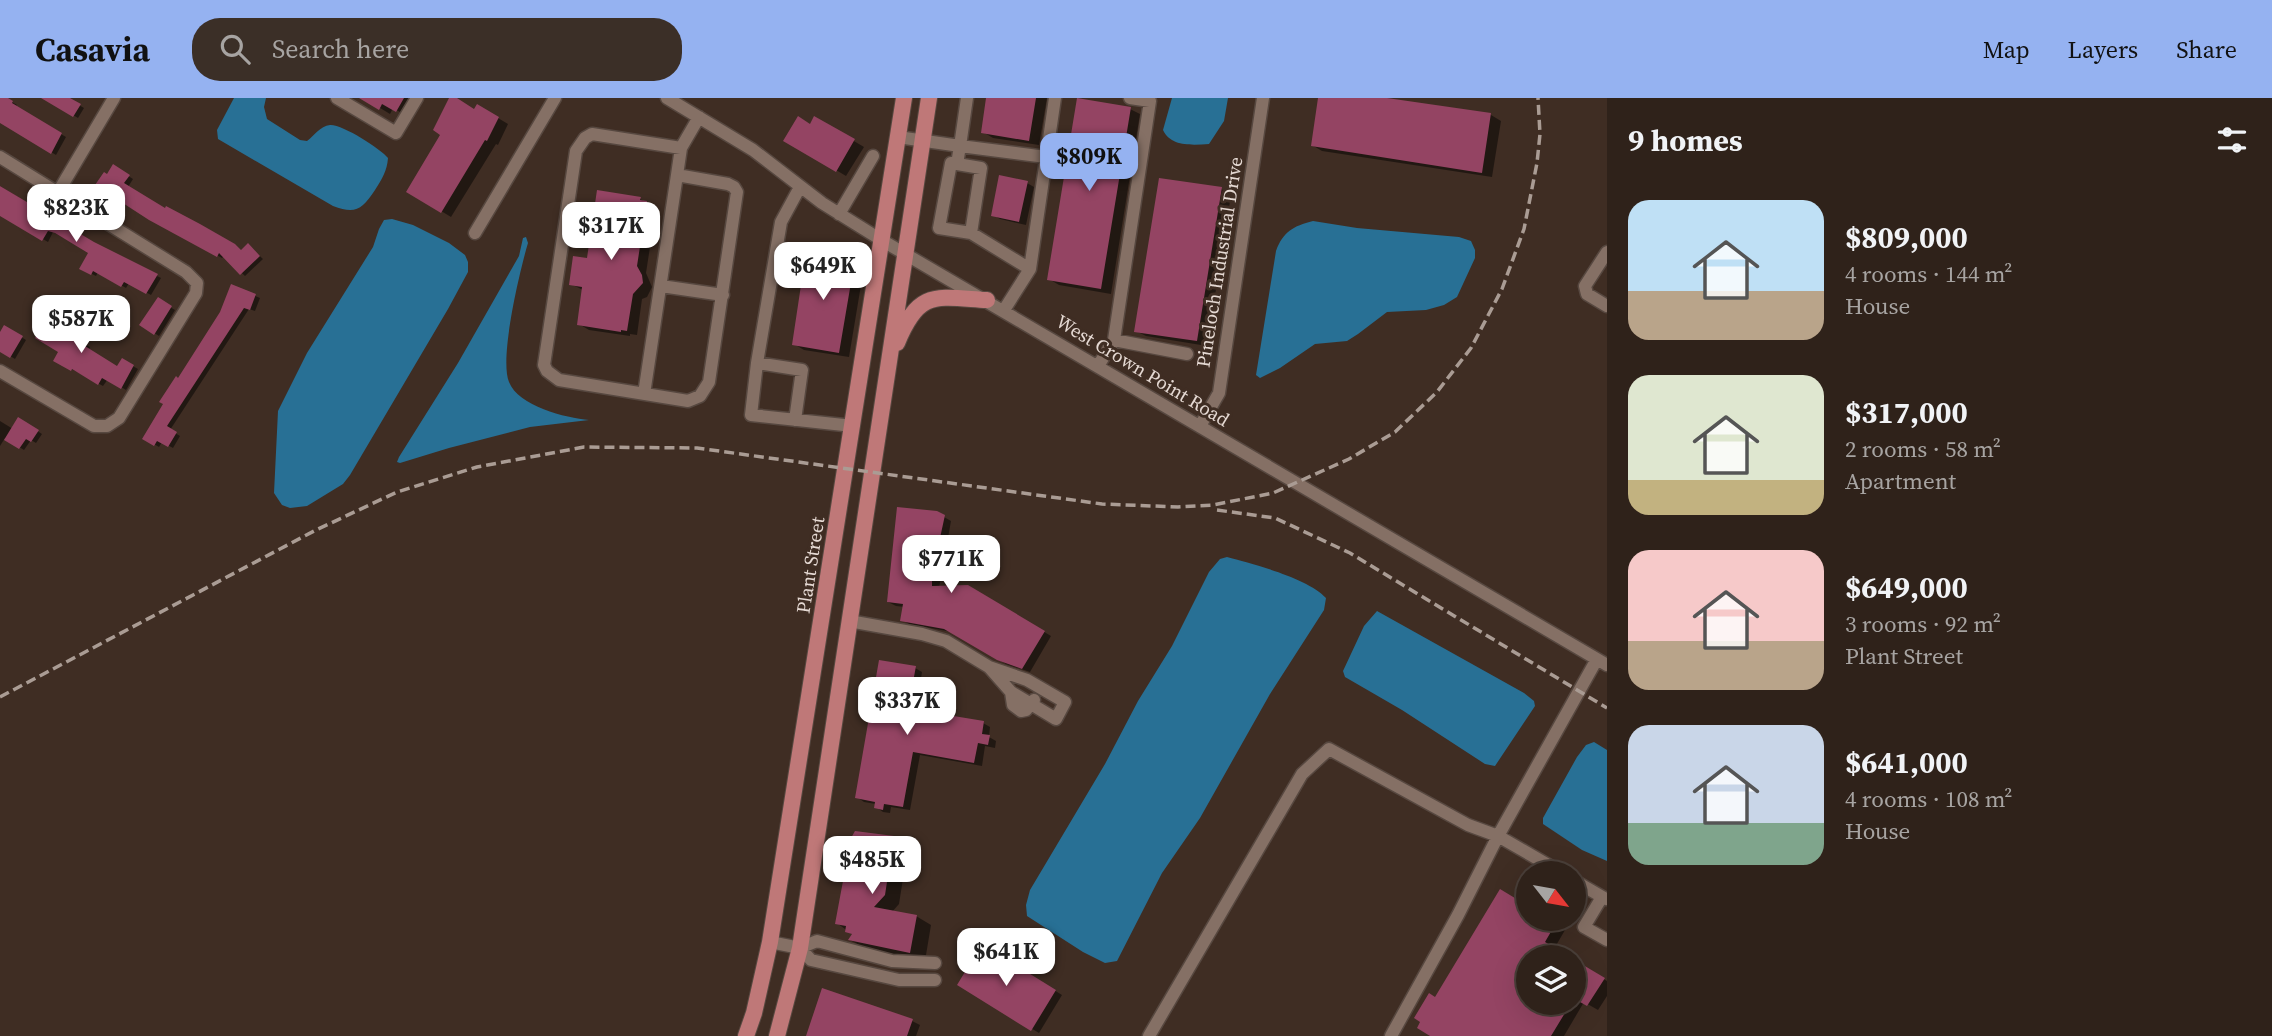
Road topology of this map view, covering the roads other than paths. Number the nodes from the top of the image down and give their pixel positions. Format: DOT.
graph roads {
  1 [pos="114,98"];
  2 [pos="337,98"];
  3 [pos="417,98"];
  4 [pos="555,98"];
  5 [pos="667,98"];
  6 [pos="904,98"];
  7 [pos="929,98"];
  8 [pos="967,98"];
  9 [pos="1055,98"];
  10 [pos="1130,98"];
  11 [pos="1263,98"];
  12 [pos="699,117"];
  13 [pos="898,136"];
  14 [pos="923,140"];
  15 [pos="960,146"];
  16 [pos="681,148"];
  17 [pos="873,156"];
  18 [pos="0,157"];
  19 [pos="1046,157"];
  20 [pos="957,164"];
  21 [pos="677,175"];
  22 [pos="800,187"];
  23 [pos="57,194"];
  24 [pos="839,214"];
  25 [pos="475,233"];
  26 [pos="971,233"];
  27 [pos="883,241"];
  28 [pos="1607,252"];
  29 [pos="905,253"];
  30 [pos="1030,269"];
  31 [pos="661,286"];
  32 [pos="723,295"];
  33 [pos="987,300"];
  34 [pos="1607,306"];
  35 [pos="1004,310"];
  36 [pos="1114,340"];
  37 [pos="1186,354"];
  38 [pos="757,363"];
  39 [pos="1098,366"];
  40 [pos="0,371"];
  41 [pos="886,372"];
  42 [pos="644,394"];
  43 [pos="795,420"];
  44 [pos="853,426"];
  45 [pos="1200,426"];
  46 [pos="828,585"];
  47 [pos="849,621"];
  48 [pos="819,641"];
  49 [pos="1602,662"];
  50 [pos="989,667"];
  51 [pos="841,681"];
  52 [pos="1039,688"];
  53 [pos="1032,704"];
  54 [pos="1498,836"];
  55 [pos="1541,861"];
  56 [pos="1586,888"];
  57 [pos="1604,898"];
  58 [pos="1607,940"];
  59 [pos="770,943"];
  60 [pos="800,948"];
  61 [pos="846,949"];
  62 [pos="881,958"];
  63 [pos="935,963"];
  64 [pos="842,967"];
  65 [pos="876,975"];
  66 [pos="935,980"];
  67 [pos="746,1036"];
  68 [pos="777,1036"];
  69 [pos="1149,1036"];
  70 [pos="1391,1036"];
  1 -- 23 [label="street"];
  2 -- 3 [label="street"];
  4 -- 25 [label="street"];
  5 -- 12 [label="street, West Crown Point Road"];
  6 -- 13 [label="main road, Plant Street"];
  7 -- 14 [label="main road"];
  8 -- 15 [label="street"];
  9 -- 19 [label="street"];
  10 -- 36 [label="street"];
  11 -- 45 [label="street, Pineloch Industrial Drive"];
  12 -- 16 [label="street"];
  12 -- 22 [label="street, West Crown Point Road"];
  13 -- 14 [label="street"];
  13 -- 27 [label="main road, Plant Street"];
  14 -- 15 [label="street"];
  14 -- 29 [label="main road"];
  15 -- 19 [label="street"];
  15 -- 20 [label="street"];
  16 -- 21 [label="street"];
  16 -- 42 [label="street"];
  17 -- 24 [label="street"];
  18 -- 23 [label="street"];
  19 -- 30 [label="street"];
  20 -- 26 [label="street"];
  20 -- 26 [label="street"];
  21 -- 31 [label="street"];
  21 -- 32 [label="street"];
  22 -- 24 [label="street, West Crown Point Road"];
  22 -- 38 [label="street"];
  23 -- 40 [label="street"];
  24 -- 27 [label="street, West Crown Point Road"];
  26 -- 30 [label="street"];
  27 -- 29 [label="street, West Crown Point Road"];
  27 -- 44 [label="main road, Plant Street"];
  28 -- 34 [label="street"];
  29 -- 33 [label="street, West Crown Point Road"];
  29 -- 41 [label="main road"];
  30 -- 35 [label="street"];
  31 -- 32 [label="street"];
  31 -- 42 [label="street"];
  32 -- 42 [label="street"];
  33 -- 35 [label="street, West Crown Point Road"];
  33 -- 41 [label="main road"];
  35 -- 39 [label="street, West Crown Point Road"];
  36 -- 37 [label="street"];
  36 -- 39 [label="street"];
  38 -- 43 [label="street"];
  38 -- 43 [label="street"];
  39 -- 45 [label="street, West Crown Point Road"];
  41 -- 47 [label="main road"];
  43 -- 44 [label="street"];
  44 -- 46 [label="main road, Plant Street"];
  45 -- 49 [label="street, West Crown Point Road"];
  46 -- 47 [label="main road"];
  46 -- 48 [label="main road, Plant Street"];
  47 -- 50 [label="street"];
  47 -- 51 [label="main road"];
  48 -- 51 [label="main road"];
  48 -- 59 [label="main road, Plant Street"];
  49 -- 54 [label="street"];
  50 -- 52 [label="street"];
  50 -- 53 [label="street"];
  51 -- 60 [label="main road"];
  52 -- 53 [label="street"];
  52 -- 53 [label="street"];
  54 -- 55 [label="street"];
  54 -- 69 [label="street"];
  54 -- 70 [label="street"];
  56 -- 57 [label="street"];
  57 -- 58 [label="street"];
  59 -- 60 [label="street"];
  59 -- 67 [label="main road, Plant Street"];
  60 -- 61 [label="street"];
  60 -- 64 [label="street"];
  60 -- 68 [label="main road"];
  61 -- 62 [label="street"];
  61 -- 64 [label="street"];
  62 -- 63 [label="street"];
  62 -- 65 [label="street"];
  64 -- 65 [label="street"];
  65 -- 66 [label="street"];
}
